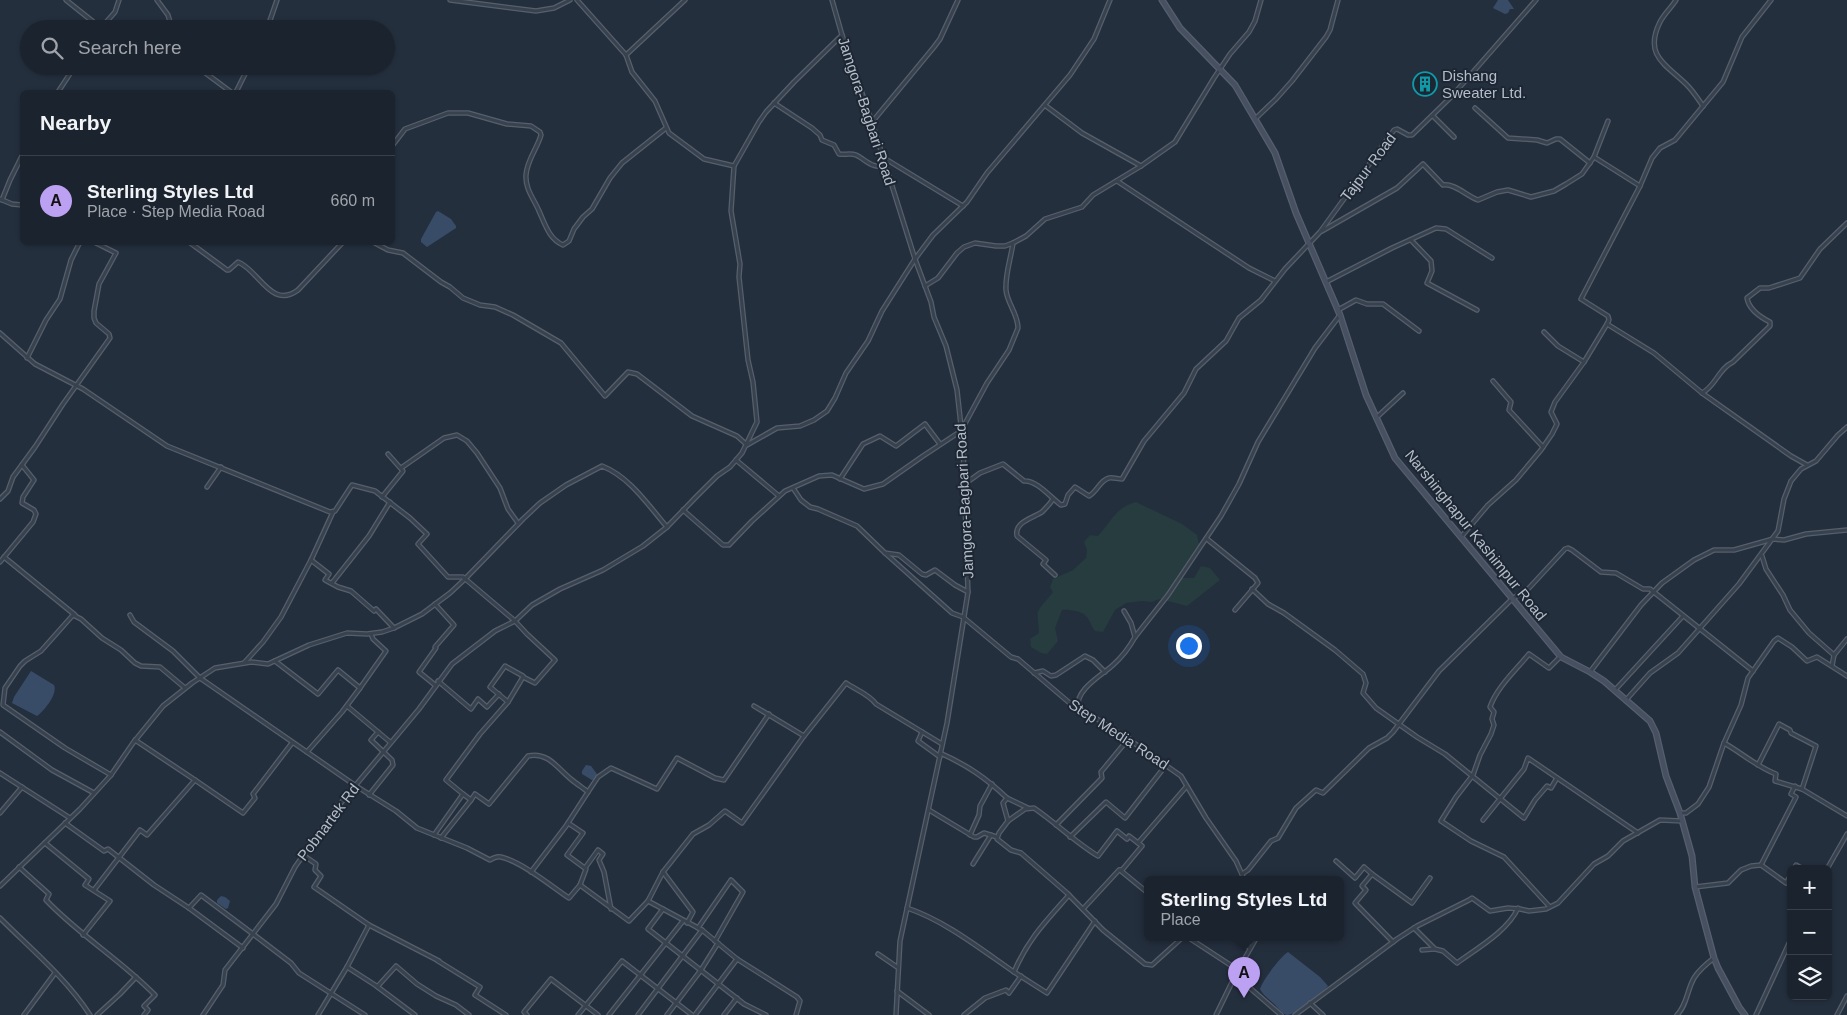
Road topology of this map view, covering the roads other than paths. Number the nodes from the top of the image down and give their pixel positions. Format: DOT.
graph roads {
  1 [pos="66,0"];
  2 [pos="119,0"];
  3 [pos="157,0"];
  4 [pos="277,0"];
  5 [pos="450,0"];
  6 [pos="570,0"];
  7 [pos="577,0"];
  8 [pos="684,0"];
  9 [pos="832,0"];
  10 [pos="958,0"];
  11 [pos="1110,0"];
  12 [pos="1162,0"];
  13 [pos="1261,0"];
  14 [pos="1338,0"];
  15 [pos="1536,0"];
  16 [pos="1676,0"];
  17 [pos="1771,0"];
  18 [pos="90,20"];
  19 [pos="108,20"];
  20 [pos="169,20"];
  21 [pos="270,20"];
  22 [pos="842,36"];
  23 [pos="626,55"];
  24 [pos="1220,69"];
  25 [pos="69,75"];
  26 [pos="208,75"];
  27 [pos="244,75"];
  28 [pos="59,90"];
  29 [pos="228,90"];
  30 [pos="237,90"];
  31 [pos="774,103"];
  32 [pos="1046,106"];
  33 [pos="1704,106"];
  34 [pos="1475,108"];
  35 [pos="1433,116"];
  36 [pos="1255,119"];
  37 [pos="1608,121"];
  38 [pos="872,122"];
  39 [pos="666,128"];
  40 [pos="1454,137"];
  41 [pos="395,142"];
  42 [pos="883,158"];
  43 [pos="1594,158"];
  44 [pos="20,160"];
  45 [pos="885,163"];
  46 [pos="1590,163"];
  47 [pos="734,166"];
  48 [pos="1141,166"];
  49 [pos="1117,181"];
  50 [pos="1640,186"];
  51 [pos="1,199"];
  52 [pos="20,205"];
  53 [pos="963,206"];
  54 [pos="1847,223"];
  55 [pos="1320,232"];
  56 [pos="1411,240"];
  57 [pos="1013,242"];
  58 [pos="1309,244"];
  59 [pos="78,245"];
  60 [pos="100,245"];
  61 [pos="193,245"];
  62 [pos="340,245"];
  63 [pos="379,245"];
  64 [pos="1492,258"];
  65 [pos="915,260"];
  66 [pos="1275,282"];
  67 [pos="1326,282"];
  68 [pos="925,286"];
  69 [pos="1477,310"];
  70 [pos="1339,313"];
  71 [pos="1607,324"];
  72 [pos="1419,331"];
  73 [pos="1544,332"];
  74 [pos="0,333"];
  75 [pos="27,358"];
  76 [pos="1584,362"];
  77 [pos="1493,381"];
  78 [pos="76,385"];
  79 [pos="1403,393"];
  80 [pos="1702,393"];
  81 [pos="1376,418"];
  82 [pos="1847,426"];
  83 [pos="961,431"];
  84 [pos="940,444"];
  85 [pos="747,445"];
  86 [pos="1543,447"];
  87 [pos="388,454"];
  88 [pos="736,460"];
  89 [pos="22,465"];
  90 [pos="1807,465"];
  91 [pos="221,467"];
  92 [pos="401,468"];
  93 [pos="840,480"];
  94 [pos="965,483"];
  95 [pos="207,487"];
  96 [pos="793,488"];
  97 [pos="779,496"];
  98 [pos="382,497"];
  99 [pos="0,499"];
  100 [pos="1053,499"];
  101 [pos="390,502"];
  102 [pos="683,510"];
  103 [pos="333,512"];
  104 [pos="518,523"];
  105 [pos="667,527"];
  106 [pos="1847,530"];
  107 [pos="1461,537"];
  108 [pos="1206,539"];
  109 [pos="1773,539"];
  110 [pos="885,553"];
  111 [pos="1761,555"];
  112 [pos="4,557"];
  113 [pos="311,560"];
  114 [pos="0,562"];
  115 [pos="1055,575"];
  116 [pos="465,579"];
  117 [pos="332,583"];
  118 [pos="1252,589"];
  119 [pos="968,592"];
  120 [pos="1654,593"];
  121 [pos="1512,599"];
  122 [pos="435,604"];
  123 [pos="1234,610"];
  124 [pos="1124,611"];
  125 [pos="130,615"];
  126 [pos="76,616"];
  127 [pos="1683,616"];
  128 [pos="963,617"];
  129 [pos="515,621"];
  130 [pos="394,628"];
  131 [pos="1700,630"];
  132 [pos="371,634"];
  133 [pos="1135,637"];
  134 [pos="1847,639"];
  135 [pos="1834,655"];
  136 [pos="1560,656"];
  137 [pos="275,661"];
  138 [pos="243,663"];
  139 [pos="1832,666"];
  140 [pos="1753,670"];
  141 [pos="1105,672"];
  142 [pos="1590,672"];
  143 [pos="1034,673"];
  144 [pos="523,676"];
  145 [pos="1847,676"];
  146 [pos="200,678"];
  147 [pos="438,681"];
  148 [pos="435,685"];
  149 [pos="185,688"];
  150 [pos="360,688"];
  151 [pos="1614,690"];
  152 [pos="499,694"];
  153 [pos="1626,700"];
  154 [pos="508,702"];
  155 [pos="347,706"];
  156 [pos="754,706"];
  157 [pos="1078,707"];
  158 [pos="769,714"];
  159 [pos="1399,725"];
  160 [pos="0,732"];
  161 [pos="378,732"];
  162 [pos="922,732"];
  163 [pos="804,736"];
  164 [pos="1128,738"];
  165 [pos="135,740"];
  166 [pos="292,742"];
  167 [pos="390,742"];
  168 [pos="1724,743"];
  169 [pos="942,744"];
  170 [pos="383,750"];
  171 [pos="307,752"];
  172 [pos="940,755"];
  173 [pos="1166,765"];
  174 [pos="1758,765"];
  175 [pos="0,774"];
  176 [pos="111,775"];
  177 [pos="1473,775"];
  178 [pos="1557,778"];
  179 [pos="195,780"];
  180 [pos="992,784"];
  181 [pos="356,786"];
  182 [pos="1794,786"];
  183 [pos="22,787"];
  184 [pos="1186,787"];
  185 [pos="1802,789"];
  186 [pos="588,792"];
  187 [pos="94,793"];
  188 [pos="369,794"];
  189 [pos="463,794"];
  190 [pos="1007,798"];
  191 [pos="471,800"];
  192 [pos="1499,800"];
  193 [pos="1028,808"];
  194 [pos="929,810"];
  195 [pos="0,813"];
  196 [pos="1680,814"];
  197 [pos="1847,816"];
  198 [pos="70,818"];
  199 [pos="1483,820"];
  200 [pos="1008,821"];
  201 [pos="1682,821"];
  202 [pos="65,823"];
  203 [pos="568,823"];
  204 [pos="1056,825"];
  205 [pos="1638,833"];
  206 [pos="1847,834"];
  207 [pos="434,835"];
  208 [pos="970,835"];
  209 [pos="991,835"];
  210 [pos="997,837"];
  211 [pos="1070,837"];
  212 [pos="441,838"];
  213 [pos="45,842"];
  214 [pos="1138,842"];
  215 [pos="303,855"];
  216 [pos="119,858"];
  217 [pos="1336,861"];
  218 [pos="973,864"];
  219 [pos="1761,865"];
  220 [pos="1829,865"];
  221 [pos="19,867"];
  222 [pos="584,868"];
  223 [pos="1119,870"];
  224 [pos="531,872"];
  225 [pos="663,872"];
  226 [pos="1242,874"];
  227 [pos="1372,874"];
  228 [pos="1430,878"];
  229 [pos="1787,881"];
  230 [pos="580,885"];
  231 [pos="0,886"];
  232 [pos="1695,887"];
  233 [pos="94,890"];
  234 [pos="1144,890"];
  235 [pos="1069,895"];
  236 [pos="648,901"];
  237 [pos="1549,906"];
  238 [pos="189,908"];
  239 [pos="907,908"];
  240 [pos="1518,908"];
  241 [pos="611,909"];
  242 [pos="663,909"];
  243 [pos="1083,909"];
  244 [pos="0,918"];
  245 [pos="683,921"];
  246 [pos="1095,921"];
  247 [pos="687,923"];
  248 [pos="369,925"];
  249 [pos="1414,928"];
  250 [pos="700,930"];
  251 [pos="253,934"];
  252 [pos="83,935"];
  253 [pos="1179,941"];
  254 [pos="1194,941"];
  255 [pos="1240,941"];
  256 [pos="1254,941"];
  257 [pos="665,942"];
  258 [pos="716,942"];
  259 [pos="1393,942"];
  260 [pos="243,948"];
  261 [pos="1250,948"];
  262 [pos="1787,948"];
  263 [pos="1435,949"];
  264 [pos="1422,950"];
  265 [pos="878,954"];
  266 [pos="683,956"];
  267 [pos="1714,958"];
  268 [pos="737,959"];
  269 [pos="347,967"];
  270 [pos="898,967"];
  271 [pos="701,970"];
  272 [pos="1238,970"];
  273 [pos="1014,972"];
  274 [pos="55,973"];
  275 [pos="1235,975"];
  276 [pos="640,976"];
  277 [pos="1021,976"];
  278 [pos="136,977"];
  279 [pos="720,984"];
  280 [pos="378,986"];
  281 [pos="658,989"];
  282 [pos="897,990"];
  283 [pos="332,992"];
  284 [pos="1847,996"];
  285 [pos="737,998"];
  286 [pos="1310,1003"];
  287 [pos="676,1004"];
  288 [pos="586,1006"];
  289 [pos="499,1013"];
  290 [pos="24,1015"];
  291 [pos="90,1015"];
  292 [pos="97,1015"];
  293 [pos="144,1015"];
  294 [pos="203,1015"];
  295 [pos="318,1015"];
  296 [pos="365,1015"];
  297 [pos="415,1015"];
  298 [pos="469,1015"];
  299 [pos="506,1015"];
  300 [pos="527,1015"];
  301 [pos="578,1015"];
  302 [pos="598,1015"];
  303 [pos="610,1015"];
  304 [pos="638,1015"];
  305 [pos="667,1015"];
  306 [pos="694,1015"];
  307 [pos="724,1015"];
  308 [pos="766,1015"];
  309 [pos="796,1015"];
  310 [pos="896,1015"];
  311 [pos="929,1015"];
  312 [pos="964,1015"];
  313 [pos="1216,1015"];
  314 [pos="1281,1015"];
  315 [pos="1294,1015"];
  316 [pos="1323,1015"];
  317 [pos="1677,1015"];
  318 [pos="1746,1015"];
  319 [pos="1756,1015"];
  320 [pos="1837,1015"];
  1 -- 18 [label="street"];
  2 -- 19 [label="street"];
  3 -- 20 [label="street"];
  4 -- 21 [label="street"];
  5 -- 6 [label="street"];
  7 -- 23 [label="street"];
  8 -- 23 [label="street"];
  9 -- 22 [label="street, Jamgora-Bagbari Road"];
  10 -- 38 [label="street"];
  11 -- 32 [label="street"];
  12 -- 24 [label="street, Narshinghapur Kashimpur Road"];
  13 -- 24 [label="street"];
  14 -- 36 [label="street"];
  15 -- 35 [label="street, Tajpur Road"];
  16 -- 33 [label="street"];
  17 -- 33 [label="street"];
  22 -- 31 [label="street"];
  22 -- 38 [label="street, Jamgora-Bagbari Road"];
  23 -- 39 [label="street"];
  24 -- 36 [label="street, Narshinghapur Kashimpur Road"];
  24 -- 48 [label="street"];
  25 -- 28 [label="street"];
  26 -- 29 [label="street"];
  27 -- 30 [label="street"];
  31 -- 45 [label="street"];
  31 -- 47 [label="street"];
  32 -- 48 [label="street"];
  32 -- 53 [label="street"];
  33 -- 50 [label="street"];
  34 -- 46 [label="street"];
  35 -- 40 [label="street"];
  35 -- 55 [label="street, Tajpur Road"];
  36 -- 58 [label="street, Narshinghapur Kashimpur Road"];
  37 -- 43 [label="street"];
  38 -- 42 [label="street, Jamgora-Bagbari Road"];
  39 -- 41 [label="street"];
  39 -- 47 [label="street"];
  42 -- 45 [label="street, Jamgora-Bagbari Road"];
  42 -- 53 [label="street"];
  43 -- 46 [label="street"];
  43 -- 50 [label="street"];
  44 -- 51 [label="street"];
  45 -- 65 [label="street, Jamgora-Bagbari Road"];
  46 -- 55 [label="street"];
  47 -- 85 [label="street"];
  48 -- 49 [label="street"];
  49 -- 57 [label="street"];
  49 -- 66 [label="street"];
  50 -- 71 [label="street"];
  51 -- 52 [label="street"];
  53 -- 65 [label="street"];
  54 -- 80 [label="street"];
  55 -- 58 [label="street, Tajpur Road"];
  56 -- 64 [label="street"];
  56 -- 67 [label="street"];
  56 -- 69 [label="street"];
  57 -- 68 [label="street"];
  57 -- 83 [label="street"];
  58 -- 66 [label="street, Tajpur Road"];
  58 -- 67 [label="street, Narshinghapur Kashimpur Road"];
  59 -- 75 [label="street"];
  60 -- 78 [label="street"];
  61 -- 62 [label="street"];
  63 -- 85 [label="street"];
  65 -- 68 [label="street, Jamgora-Bagbari Road"];
  65 -- 85 [label="street"];
  66 -- 100 [label="street, Tajpur Road"];
  67 -- 70 [label="street, Narshinghapur Kashimpur Road"];
  68 -- 83 [label="street, Jamgora-Bagbari Road"];
  70 -- 72 [label="street"];
  70 -- 81 [label="street, Narshinghapur Kashimpur Road"];
  70 -- 108 [label="street"];
  71 -- 76 [label="street"];
  71 -- 80 [label="street"];
  73 -- 76 [label="street"];
  74 -- 75 [label="street"];
  75 -- 78 [label="street"];
  76 -- 86 [label="street"];
  77 -- 86 [label="street"];
  78 -- 89 [label="street"];
  78 -- 91 [label="street"];
  79 -- 81 [label="street"];
  80 -- 90 [label="street"];
  81 -- 107 [label="street, Narshinghapur Kashimpur Road"];
  82 -- 90 [label="street"];
  83 -- 84 [label="street"];
  83 -- 94 [label="street, Jamgora-Bagbari Road"];
  84 -- 93 [label="street"];
  84 -- 93 [label="street"];
  85 -- 88 [label="street, Pobnartek Rd"];
  86 -- 107 [label="street"];
  87 -- 92 [label="street"];
  88 -- 97 [label="street"];
  88 -- 102 [label="street, Pobnartek Rd"];
  89 -- 99 [label="street"];
  89 -- 112 [label="street"];
  90 -- 109 [label="street"];
  91 -- 95 [label="street"];
  91 -- 103 [label="street"];
  92 -- 98 [label="street"];
  92 -- 104 [label="street"];
  93 -- 96 [label="street"];
  94 -- 100 [label="street"];
  94 -- 119 [label="street, Jamgora-Bagbari Road"];
  96 -- 97 [label="street"];
  96 -- 110 [label="street, Step Media Road"];
  97 -- 102 [label="street"];
  98 -- 101 [label="street"];
  98 -- 103 [label="street"];
  100 -- 115 [label="street"];
  101 -- 116 [label="street"];
  101 -- 117 [label="street"];
  102 -- 105 [label="street, Pobnartek Rd"];
  103 -- 113 [label="street"];
  104 -- 105 [label="street"];
  104 -- 116 [label="street"];
  105 -- 129 [label="street, Pobnartek Rd"];
  106 -- 109 [label="street"];
  107 -- 121 [label="street, Narshinghapur Kashimpur Road"];
  108 -- 118 [label="street"];
  108 -- 133 [label="street"];
  109 -- 111 [label="street"];
  109 -- 120 [label="street"];
  110 -- 119 [label="street"];
  110 -- 128 [label="street, Step Media Road"];
  111 -- 131 [label="street"];
  111 -- 135 [label="street"];
  112 -- 114 [label="street"];
  112 -- 126 [label="street"];
  113 -- 117 [label="street"];
  113 -- 138 [label="street"];
  116 -- 122 [label="street"];
  116 -- 129 [label="street"];
  117 -- 130 [label="street"];
  118 -- 123 [label="street"];
  118 -- 159 [label="street"];
  119 -- 128 [label="street, Jamgora-Bagbari Road"];
  120 -- 121 [label="street"];
  120 -- 127 [label="street"];
  120 -- 142 [label="street"];
  121 -- 136 [label="street, Narshinghapur Kashimpur Road"];
  121 -- 159 [label="street"];
  122 -- 130 [label="street"];
  122 -- 148 [label="street"];
  124 -- 133 [label="street"];
  125 -- 146 [label="street"];
  126 -- 149 [label="street"];
  126 -- 176 [label="street"];
  127 -- 131 [label="street"];
  127 -- 151 [label="street"];
  128 -- 143 [label="street, Step Media Road"];
  128 -- 169 [label="street, Jamgora-Bagbari Road"];
  129 -- 144 [label="street"];
  129 -- 147 [label="street, Pobnartek Rd"];
  130 -- 132 [label="street"];
  131 -- 140 [label="street"];
  131 -- 153 [label="street"];
  132 -- 137 [label="street"];
  132 -- 150 [label="street"];
  133 -- 141 [label="street"];
  134 -- 135 [label="street"];
  135 -- 139 [label="street"];
  136 -- 142 [label="street, Narshinghapur Kashimpur Road"];
  136 -- 177 [label="street"];
  137 -- 138 [label="street"];
  137 -- 150 [label="street"];
  138 -- 146 [label="street"];
  139 -- 140 [label="street"];
  139 -- 145 [label="street"];
  140 -- 168 [label="street"];
  141 -- 143 [label="street"];
  141 -- 157 [label="street"];
  142 -- 151 [label="street, Narshinghapur Kashimpur Road"];
  143 -- 157 [label="street, Step Media Road"];
  144 -- 152 [label="street"];
  144 -- 154 [label="street"];
  146 -- 149 [label="street"];
  146 -- 166 [label="street"];
  147 -- 148 [label="street, Pobnartek Rd"];
  147 -- 152 [label="street"];
  148 -- 167 [label="street, Pobnartek Rd"];
  149 -- 165 [label="street"];
  150 -- 155 [label="street"];
  151 -- 153 [label="street, Narshinghapur Kashimpur Road"];
  152 -- 154 [label="street"];
  153 -- 196 [label="street, Narshinghapur Kashimpur Road"];
  154 -- 189 [label="street"];
  155 -- 161 [label="street"];
  155 -- 171 [label="street"];
  156 -- 158 [label="street"];
  157 -- 164 [label="street, Step Media Road"];
  158 -- 163 [label="street"];
  158 -- 186 [label="street"];
  159 -- 177 [label="street"];
  159 -- 226 [label="street"];
  160 -- 187 [label="street"];
  161 -- 167 [label="street"];
  161 -- 170 [label="street"];
  162 -- 163 [label="street"];
  162 -- 169 [label="street"];
  162 -- 172 [label="street"];
  163 -- 225 [label="street"];
  164 -- 173 [label="street, Step Media Road"];
  164 -- 204 [label="street"];
  165 -- 176 [label="street"];
  165 -- 179 [label="street"];
  166 -- 171 [label="street"];
  166 -- 179 [label="street"];
  167 -- 170 [label="street, Pobnartek Rd"];
  168 -- 174 [label="street"];
  168 -- 196 [label="street"];
  169 -- 172 [label="street, Jamgora-Bagbari Road"];
  170 -- 181 [label="street, Pobnartek Rd"];
  170 -- 188 [label="street"];
  171 -- 181 [label="street"];
  172 -- 180 [label="street"];
  172 -- 194 [label="street, Jamgora-Bagbari Road"];
  173 -- 184 [label="street, Step Media Road"];
  173 -- 211 [label="street"];
  174 -- 182 [label="street"];
  174 -- 185 [label="street"];
  175 -- 183 [label="street"];
  176 -- 187 [label="street"];
  177 -- 192 [label="street"];
  177 -- 237 [label="street"];
  178 -- 192 [label="street"];
  178 -- 192 [label="street"];
  178 -- 205 [label="street"];
  179 -- 216 [label="street"];
  180 -- 190 [label="street"];
  180 -- 208 [label="street"];
  181 -- 188 [label="street"];
  181 -- 215 [label="street, Pobnartek Rd"];
  182 -- 185 [label="street"];
  182 -- 219 [label="street"];
  183 -- 195 [label="street"];
  183 -- 198 [label="street"];
  184 -- 214 [label="street"];
  184 -- 226 [label="street, Step Media Road"];
  185 -- 197 [label="street"];
  186 -- 191 [label="street"];
  186 -- 203 [label="street"];
  187 -- 198 [label="street"];
  188 -- 207 [label="street"];
  189 -- 191 [label="street"];
  189 -- 207 [label="street"];
  190 -- 193 [label="street"];
  190 -- 200 [label="street"];
  191 -- 212 [label="street"];
  192 -- 199 [label="street"];
  193 -- 200 [label="street"];
  193 -- 204 [label="street"];
  194 -- 208 [label="street"];
  194 -- 239 [label="street, Jamgora-Bagbari Road"];
  196 -- 201 [label="street, Narshinghapur Kashimpur Road"];
  198 -- 202 [label="street"];
  200 -- 210 [label="street"];
  201 -- 205 [label="street"];
  201 -- 232 [label="street, Narshinghapur Kashimpur Road"];
  202 -- 213 [label="street"];
  202 -- 216 [label="street"];
  203 -- 222 [label="street"];
  203 -- 224 [label="street"];
  204 -- 211 [label="street"];
  205 -- 237 [label="street"];
  206 -- 220 [label="street"];
  207 -- 212 [label="street"];
  208 -- 209 [label="street"];
  209 -- 210 [label="street"];
  209 -- 218 [label="street"];
  210 -- 235 [label="street"];
  211 -- 214 [label="street"];
  212 -- 224 [label="street"];
  213 -- 221 [label="street"];
  213 -- 233 [label="street"];
  214 -- 223 [label="street"];
  215 -- 248 [label="street"];
  215 -- 251 [label="street, Pobnartek Rd"];
  216 -- 233 [label="street"];
  216 -- 238 [label="street"];
  217 -- 227 [label="street"];
  219 -- 229 [label="street"];
  219 -- 232 [label="street"];
  221 -- 231 [label="street"];
  221 -- 252 [label="street"];
  222 -- 230 [label="street"];
  222 -- 241 [label="street"];
  223 -- 234 [label="street"];
  223 -- 243 [label="street"];
  224 -- 230 [label="street"];
  225 -- 236 [label="street"];
  225 -- 247 [label="street"];
  227 -- 228 [label="street"];
  227 -- 259 [label="street"];
  230 -- 241 [label="street"];
  232 -- 267 [label="street, Narshinghapur Kashimpur Road"];
  233 -- 252 [label="street"];
  235 -- 243 [label="street"];
  235 -- 273 [label="street"];
  236 -- 241 [label="street"];
  236 -- 242 [label="street"];
  237 -- 240 [label="street"];
  238 -- 251 [label="street"];
  238 -- 260 [label="street"];
  239 -- 270 [label="street, Jamgora-Bagbari Road"];
  239 -- 273 [label="street"];
  240 -- 249 [label="street"];
  240 -- 263 [label="street"];
  242 -- 245 [label="street"];
  242 -- 257 [label="street"];
  243 -- 246 [label="street"];
  244 -- 274 [label="street"];
  245 -- 247 [label="street"];
  245 -- 257 [label="street"];
  246 -- 253 [label="street"];
  246 -- 277 [label="street"];
  247 -- 250 [label="street"];
  248 -- 269 [label="street"];
  248 -- 289 [label="street"];
  249 -- 259 [label="street"];
  249 -- 263 [label="street"];
  250 -- 258 [label="street"];
  250 -- 258 [label="street"];
  250 -- 266 [label="street"];
  251 -- 260 [label="street, Pobnartek Rd"];
  251 -- 283 [label="street"];
  252 -- 278 [label="street"];
  254 -- 272 [label="street"];
  255 -- 261 [label="street"];
  256 -- 261 [label="street"];
  257 -- 266 [label="street"];
  257 -- 276 [label="street"];
  258 -- 268 [label="street"];
  258 -- 271 [label="street"];
  259 -- 286 [label="street"];
  260 -- 294 [label="street, Pobnartek Rd"];
  261 -- 272 [label="street"];
  262 -- 319 [label="street"];
  263 -- 264 [label="street"];
  265 -- 270 [label="street"];
  266 -- 271 [label="street"];
  266 -- 281 [label="street"];
  267 -- 317 [label="street"];
  267 -- 318 [label="street, Narshinghapur Kashimpur Road"];
  268 -- 279 [label="street"];
  268 -- 309 [label="street"];
  269 -- 280 [label="street"];
  269 -- 283 [label="street"];
  270 -- 282 [label="street, Jamgora-Bagbari Road"];
  271 -- 279 [label="street"];
  271 -- 287 [label="street"];
  272 -- 275 [label="street"];
  273 -- 277 [label="street"];
  274 -- 290 [label="street"];
  274 -- 291 [label="street"];
  275 -- 313 [label="street"];
  275 -- 314 [label="street"];
  276 -- 281 [label="street"];
  276 -- 288 [label="street"];
  276 -- 303 [label="street"];
  277 -- 312 [label="street"];
  278 -- 292 [label="street"];
  278 -- 293 [label="street"];
  279 -- 285 [label="street"];
  279 -- 306 [label="street"];
  280 -- 297 [label="street"];
  280 -- 298 [label="street"];
  281 -- 287 [label="street"];
  281 -- 304 [label="street"];
  282 -- 310 [label="street, Jamgora-Bagbari Road"];
  282 -- 311 [label="street"];
  283 -- 295 [label="street"];
  283 -- 296 [label="street"];
  284 -- 320 [label="street"];
  285 -- 307 [label="street"];
  285 -- 308 [label="street"];
  286 -- 315 [label="street"];
  286 -- 316 [label="street"];
  287 -- 305 [label="street"];
  287 -- 306 [label="street"];
  288 -- 300 [label="street"];
  288 -- 301 [label="street"];
  288 -- 302 [label="street"];
  289 -- 299 [label="street"];
}
